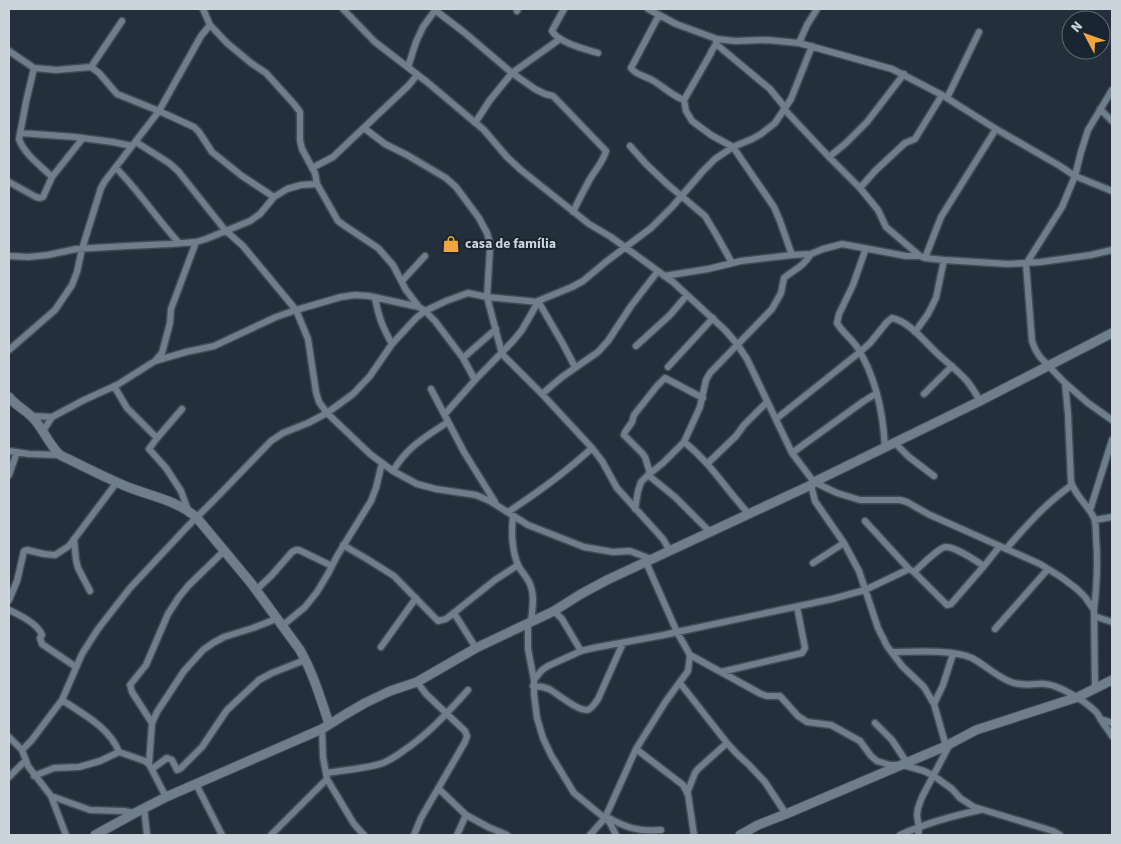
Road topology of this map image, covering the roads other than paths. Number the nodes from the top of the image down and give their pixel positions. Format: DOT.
graph roads {
  1 [pos="203,9"];
  2 [pos="564,9"];
  3 [pos="648,9"];
  4 [pos="817,9"];
  5 [pos="346,10"];
  6 [pos="435,10"];
  7 [pos="658,15"];
  8 [pos="122,21"];
  9 [pos="210,25"];
  10 [pos="980,32"];
  11 [pos="560,39"];
  12 [pos="716,42"];
  13 [pos="799,43"];
  14 [pos="812,46"];
  15 [pos="9,52"];
  16 [pos="598,53"];
  17 [pos="91,67"];
  18 [pos="408,67"];
  19 [pos="34,68"];
  20 [pos="512,73"];
  21 [pos="904,74"];
  22 [pos="417,75"];
  23 [pos="1112,90"];
  24 [pos="944,97"];
  25 [pos="684,100"];
  26 [pos="1100,109"];
  27 [pos="785,110"];
  28 [pos="159,111"];
  29 [pos="1112,121"];
  30 [pos="475,123"];
  31 [pos="364,128"];
  32 [pos="996,129"];
  33 [pos="20,132"];
  34 [pos="83,138"];
  35 [pos="134,144"];
  36 [pos="630,146"];
  37 [pos="733,147"];
  38 [pos="829,158"];
  39 [pos="116,168"];
  40 [pos="312,168"];
  41 [pos="1075,176"];
  42 [pos="52,177"];
  43 [pos="9,182"];
  44 [pos="317,184"];
  45 [pos="860,188"];
  46 [pos="1112,191"];
  47 [pos="274,197"];
  48 [pos="681,197"];
  49 [pos="573,212"];
  50 [pos="225,230"];
  51 [pos="196,242"];
  52 [pos="179,243"];
  53 [pos="624,248"];
  54 [pos="866,248"];
  55 [pos="82,249"];
  56 [pos="1112,250"];
  57 [pos="811,254"];
  58 [pos="792,255"];
  59 [pos="9,256"];
  60 [pos="425,256"];
  61 [pos="922,257"];
  62 [pos="944,260"];
  63 [pos="732,263"];
  64 [pos="1026,264"];
  65 [pos="658,271"];
  66 [pos="664,276"];
  67 [pos="402,280"];
  68 [pos="687,295"];
  69 [pos="375,298"];
  70 [pos="487,298"];
  71 [pos="538,302"];
  72 [pos="422,309"];
  73 [pos="296,310"];
  74 [pos="712,318"];
  75 [pos="496,329"];
  76 [pos="915,332"];
  77 [pos="1112,333"];
  78 [pos="392,344"];
  79 [pos="737,344"];
  80 [pos="636,346"];
  81 [pos="9,350"];
  82 [pos="860,352"];
  83 [pos="502,354"];
  84 [pos="462,358"];
  85 [pos="155,361"];
  86 [pos="952,366"];
  87 [pos="1047,366"];
  88 [pos="575,367"];
  89 [pos="668,367"];
  90 [pos="475,380"];
  91 [pos="1064,383"];
  92 [pos="114,386"];
  93 [pos="431,389"];
  94 [pos="877,393"];
  95 [pos="542,394"];
  96 [pos="924,394"];
  97 [pos="9,397"];
  98 [pos="703,398"];
  99 [pos="980,401"];
  100 [pos="767,402"];
  101 [pos="182,409"];
  102 [pos="327,413"];
  103 [pos="445,414"];
  104 [pos="31,416"];
  105 [pos="52,417"];
  106 [pos="776,419"];
  107 [pos="1112,420"];
  108 [pos="448,422"];
  109 [pos="43,431"];
  110 [pos="157,438"];
  111 [pos="1112,440"];
  112 [pos="684,442"];
  113 [pos="894,442"];
  114 [pos="885,447"];
  115 [pos="592,448"];
  116 [pos="9,451"];
  117 [pos="17,452"];
  118 [pos="792,453"];
  119 [pos="60,455"];
  120 [pos="382,463"];
  121 [pos="707,464"];
  122 [pos="393,471"];
  123 [pos="649,474"];
  124 [pos="9,475"];
  125 [pos="934,476"];
  126 [pos="117,482"];
  127 [pos="813,484"];
  128 [pos="1072,485"];
  129 [pos="496,504"];
  130 [pos="635,509"];
  131 [pos="188,510"];
  132 [pos="1090,510"];
  133 [pos="511,514"];
  134 [pos="749,514"];
  135 [pos="1112,517"];
  136 [pos="196,518"];
  137 [pos="1095,520"];
  138 [pos="865,522"];
  139 [pos="711,533"];
  140 [pos="74,539"];
  141 [pos="844,543"];
  142 [pos="343,545"];
  143 [pos="1003,548"];
  144 [pos="224,551"];
  145 [pos="670,551"];
  146 [pos="648,561"];
  147 [pos="813,564"];
  148 [pos="518,565"];
  149 [pos="332,566"];
  150 [pos="984,566"];
  151 [pos="1048,569"];
  152 [pos="912,571"];
  153 [pos="90,590"];
  154 [pos="256,590"];
  155 [pos="865,590"];
  156 [pos="416,598"];
  157 [pos="9,600"];
  158 [pos="797,607"];
  159 [pos="9,610"];
  160 [pos="554,611"];
  161 [pos="454,613"];
  162 [pos="1094,613"];
  163 [pos="279,622"];
  164 [pos="1112,622"];
  165 [pos="530,623"];
  166 [pos="996,629"];
  167 [pos="677,632"];
  168 [pos="623,643"];
  169 [pos="382,647"];
  170 [pos="476,648"];
  171 [pos="581,651"];
  172 [pos="892,652"];
  173 [pos="690,654"];
  174 [pos="953,654"];
  175 [pos="305,660"];
  176 [pos="76,667"];
  177 [pos="721,672"];
  178 [pos="1112,680"];
  179 [pos="417,682"];
  180 [pos="680,682"];
  181 [pos="534,683"];
  182 [pos="1095,688"];
  183 [pos="468,690"];
  184 [pos="1078,697"];
  185 [pos="62,700"];
  186 [pos="934,704"];
  187 [pos="446,714"];
  188 [pos="1100,718"];
  189 [pos="152,723"];
  190 [pos="875,723"];
  191 [pos="1112,723"];
  192 [pos="326,727"];
  193 [pos="1112,736"];
  194 [pos="9,737"];
  195 [pos="727,743"];
  196 [pos="948,744"];
  197 [pos="636,749"];
  198 [pos="22,750"];
  199 [pos="119,752"];
  200 [pos="26,760"];
  201 [pos="905,764"];
  202 [pos="151,766"];
  203 [pos="34,776"];
  204 [pos="326,776"];
  205 [pos="934,776"];
  206 [pos="9,777"];
  207 [pos="196,784"];
  208 [pos="439,790"];
  209 [pos="687,793"];
  210 [pos="50,796"];
  211 [pos="166,797"];
  212 [pos="144,808"];
  213 [pos="982,810"];
  214 [pos="134,813"];
  215 [pos="786,814"];
  216 [pos="466,815"];
  217 [pos="606,817"];
  218 [pos="917,818"];
  219 [pos="918,827"];
  220 [pos="661,830"];
  221 [pos="494,833"];
  222 [pos="902,834"];
  223 [pos="66,835"];
  224 [pos="95,835"];
  225 [pos="147,835"];
  226 [pos="222,835"];
  227 [pos="271,835"];
  228 [pos="364,835"];
  229 [pos="414,835"];
  230 [pos="457,835"];
  231 [pos="507,835"];
  232 [pos="590,835"];
  233 [pos="616,835"];
  234 [pos="694,835"];
  235 [pos="740,835"];
  236 [pos="918,835"];
  237 [pos="1060,835"];
  1 -- 9 [label="street"];
  2 -- 11 [label="street"];
  3 -- 7 [label="street"];
  4 -- 13 [label="street"];
  5 -- 18 [label="street"];
  6 -- 18 [label="street"];
  6 -- 20 [label="street"];
  7 -- 12 [label="street"];
  7 -- 25 [label="street"];
  8 -- 17 [label="street"];
  9 -- 28 [label="street"];
  9 -- 40 [label="street"];
  10 -- 24 [label="street"];
  11 -- 16 [label="street"];
  11 -- 20 [label="street"];
  12 -- 13 [label="street"];
  12 -- 25 [label="street"];
  12 -- 27 [label="street"];
  13 -- 14 [label="street"];
  14 -- 21 [label="street"];
  14 -- 27 [label="street"];
  15 -- 19 [label="street"];
  17 -- 19 [label="street"];
  17 -- 28 [label="street"];
  18 -- 22 [label="street"];
  19 -- 33 [label="street"];
  20 -- 30 [label="street"];
  20 -- 49 [label="street"];
  21 -- 24 [label="street"];
  21 -- 38 [label="street"];
  22 -- 30 [label="street"];
  22 -- 31 [label="street"];
  23 -- 26 [label="street"];
  24 -- 32 [label="street"];
  24 -- 45 [label="street"];
  25 -- 37 [label="street"];
  26 -- 29 [label="street"];
  26 -- 41 [label="street"];
  27 -- 37 [label="street"];
  27 -- 38 [label="street"];
  28 -- 35 [label="street"];
  28 -- 47 [label="street"];
  30 -- 49 [label="street"];
  31 -- 40 [label="street"];
  31 -- 70 [label="street"];
  32 -- 41 [label="street"];
  32 -- 61 [label="street"];
  33 -- 34 [label="street"];
  33 -- 42 [label="street"];
  34 -- 35 [label="street"];
  34 -- 42 [label="street"];
  35 -- 39 [label="street"];
  35 -- 50 [label="street"];
  36 -- 48 [label="street"];
  37 -- 48 [label="street"];
  37 -- 58 [label="street"];
  38 -- 45 [label="street"];
  39 -- 52 [label="street"];
  39 -- 55 [label="street"];
  40 -- 44 [label="street"];
  41 -- 46 [label="street"];
  41 -- 64 [label="street"];
  42 -- 43 [label="street"];
  44 -- 47 [label="street"];
  44 -- 67 [label="street"];
  45 -- 61 [label="street"];
  47 -- 50 [label="street"];
  48 -- 53 [label="street"];
  48 -- 63 [label="street"];
  49 -- 53 [label="street"];
  50 -- 51 [label="street"];
  50 -- 73 [label="street"];
  51 -- 52 [label="street"];
  51 -- 85 [label="street"];
  52 -- 55 [label="street"];
  53 -- 65 [label="street"];
  53 -- 71 [label="street"];
  54 -- 57 [label="street"];
  54 -- 61 [label="street"];
  54 -- 82 [label="street"];
  55 -- 59 [label="street"];
  55 -- 81 [label="street"];
  56 -- 64 [label="street"];
  57 -- 58 [label="street"];
  57 -- 79 [label="street"];
  58 -- 63 [label="street"];
  60 -- 67 [label="street"];
  61 -- 62 [label="street"];
  62 -- 64 [label="street"];
  62 -- 76 [label="street"];
  63 -- 66 [label="street"];
  64 -- 87 [label="street"];
  65 -- 66 [label="street"];
  65 -- 88 [label="street"];
  66 -- 68 [label="street"];
  67 -- 72 [label="street"];
  68 -- 74 [label="street"];
  68 -- 80 [label="street"];
  69 -- 72 [label="street"];
  69 -- 73 [label="street"];
  69 -- 78 [label="street"];
  70 -- 71 [label="street"];
  70 -- 72 [label="street"];
  70 -- 75 [label="street"];
  71 -- 83 [label="street"];
  71 -- 88 [label="street"];
  72 -- 78 [label="street"];
  72 -- 84 [label="street"];
  73 -- 85 [label="street"];
  73 -- 102 [label="street"];
  74 -- 79 [label="street"];
  74 -- 89 [label="street"];
  75 -- 83 [label="street"];
  75 -- 84 [label="street"];
  76 -- 82 [label="street"];
  76 -- 86 [label="street"];
  77 -- 87 [label="street"];
  78 -- 102 [label="street"];
  79 -- 98 [label="street"];
  79 -- 100 [label="street"];
  82 -- 94 [label="street"];
  82 -- 106 [label="street"];
  83 -- 90 [label="street"];
  83 -- 95 [label="street"];
  84 -- 90 [label="street"];
  85 -- 92 [label="street"];
  86 -- 96 [label="street"];
  86 -- 99 [label="street"];
  87 -- 91 [label="street"];
  87 -- 99 [label="street"];
  88 -- 95 [label="street"];
  90 -- 103 [label="street"];
  91 -- 107 [label="street"];
  91 -- 128 [label="street"];
  92 -- 105 [label="street"];
  92 -- 110 [label="street"];
  93 -- 103 [label="street"];
  94 -- 114 [label="street"];
  94 -- 118 [label="street"];
  95 -- 115 [label="street"];
  97 -- 104 [label="street"];
  98 -- 112 [label="street"];
  98 -- 123 [label="street"];
  99 -- 113 [label="street"];
  100 -- 106 [label="street"];
  100 -- 121 [label="street"];
  101 -- 110 [label="street"];
  102 -- 120 [label="street"];
  102 -- 136 [label="street"];
  103 -- 108 [label="street"];
  104 -- 105 [label="street"];
  104 -- 109 [label="street"];
  105 -- 109 [label="street"];
  106 -- 118 [label="street"];
  108 -- 122 [label="street"];
  108 -- 129 [label="street"];
  109 -- 119 [label="street"];
  110 -- 131 [label="street"];
  111 -- 132 [label="street"];
  112 -- 121 [label="street"];
  112 -- 123 [label="street"];
  113 -- 114 [label="street"];
  113 -- 125 [label="street"];
  114 -- 127 [label="street"];
  115 -- 130 [label="street"];
  115 -- 133 [label="street"];
  116 -- 117 [label="street"];
  117 -- 119 [label="street"];
  117 -- 124 [label="street"];
  118 -- 127 [label="street"];
  119 -- 126 [label="street"];
  120 -- 122 [label="street"];
  120 -- 142 [label="street"];
  121 -- 134 [label="street"];
  122 -- 129 [label="street"];
  123 -- 130 [label="street"];
  123 -- 139 [label="street"];
  126 -- 131 [label="street"];
  126 -- 140 [label="street"];
  127 -- 134 [label="street"];
  127 -- 141 [label="street"];
  127 -- 143 [label="street"];
  128 -- 132 [label="street"];
  128 -- 143 [label="street"];
  129 -- 133 [label="street"];
  130 -- 145 [label="street"];
  131 -- 136 [label="street"];
  132 -- 137 [label="street"];
  133 -- 146 [label="street"];
  133 -- 148 [label="street"];
  134 -- 139 [label="street"];
  135 -- 137 [label="street"];
  136 -- 144 [label="street"];
  136 -- 176 [label="street"];
  137 -- 162 [label="street"];
  138 -- 152 [label="street"];
  139 -- 145 [label="street"];
  140 -- 153 [label="street"];
  140 -- 157 [label="street"];
  141 -- 147 [label="street"];
  141 -- 155 [label="street"];
  142 -- 149 [label="street"];
  142 -- 156 [label="street"];
  143 -- 150 [label="street"];
  143 -- 151 [label="street"];
  144 -- 154 [label="street"];
  144 -- 189 [label="street"];
  145 -- 146 [label="street"];
  146 -- 160 [label="street"];
  146 -- 167 [label="street"];
  148 -- 161 [label="street"];
  148 -- 165 [label="street"];
  149 -- 154 [label="street"];
  149 -- 163 [label="street"];
  150 -- 152 [label="street"];
  150 -- 152 [label="street"];
  151 -- 162 [label="street"];
  151 -- 166 [label="street"];
  152 -- 155 [label="street"];
  154 -- 163 [label="street"];
  155 -- 158 [label="street"];
  155 -- 172 [label="street"];
  156 -- 161 [label="street"];
  156 -- 169 [label="street"];
  158 -- 167 [label="street"];
  158 -- 177 [label="street"];
  159 -- 176 [label="street"];
  160 -- 165 [label="street"];
  160 -- 171 [label="street"];
  161 -- 170 [label="street"];
  162 -- 164 [label="street"];
  162 -- 182 [label="street"];
  163 -- 175 [label="street"];
  163 -- 189 [label="street"];
  165 -- 170 [label="street"];
  165 -- 181 [label="street"];
  167 -- 168 [label="street"];
  167 -- 173 [label="street"];
  168 -- 171 [label="street"];
  168 -- 181 [label="street"];
  170 -- 179 [label="street"];
  171 -- 181 [label="street"];
  172 -- 174 [label="street"];
  172 -- 186 [label="street"];
  173 -- 177 [label="street"];
  173 -- 180 [label="street"];
  174 -- 184 [label="street"];
  174 -- 186 [label="street"];
  175 -- 192 [label="street"];
  175 -- 202 [label="street"];
  176 -- 185 [label="street"];
  177 -- 201 [label="street"];
  178 -- 182 [label="street"];
  179 -- 187 [label="street"];
  179 -- 192 [label="street"];
  180 -- 195 [label="street"];
  180 -- 197 [label="street"];
  181 -- 217 [label="street"];
  182 -- 184 [label="street"];
  183 -- 187 [label="street"];
  184 -- 188 [label="street"];
  184 -- 196 [label="street"];
  185 -- 198 [label="street"];
  185 -- 199 [label="street"];
  186 -- 196 [label="street"];
  187 -- 204 [label="street"];
  187 -- 208 [label="street"];
  188 -- 191 [label="street"];
  188 -- 193 [label="street"];
  189 -- 202 [label="street"];
  190 -- 201 [label="street"];
  192 -- 204 [label="street"];
  192 -- 207 [label="street"];
  194 -- 198 [label="street"];
  195 -- 209 [label="street"];
  195 -- 215 [label="street"];
  196 -- 201 [label="street"];
  196 -- 205 [label="street"];
  197 -- 209 [label="street"];
  197 -- 217 [label="street"];
  198 -- 200 [label="street"];
  199 -- 202 [label="street"];
  199 -- 203 [label="street"];
  200 -- 203 [label="street"];
  200 -- 206 [label="street"];
  201 -- 205 [label="street"];
  201 -- 215 [label="street"];
  202 -- 211 [label="street"];
  203 -- 210 [label="street"];
  204 -- 227 [label="street"];
  204 -- 228 [label="street"];
  205 -- 213 [label="street"];
  205 -- 218 [label="street"];
  207 -- 211 [label="street"];
  207 -- 226 [label="street"];
  208 -- 216 [label="street"];
  208 -- 229 [label="street"];
  209 -- 234 [label="street"];
  210 -- 214 [label="street"];
  210 -- 223 [label="street"];
  211 -- 212 [label="street"];
  212 -- 214 [label="street"];
  212 -- 225 [label="street"];
  213 -- 219 [label="street"];
  213 -- 237 [label="street"];
  214 -- 224 [label="street"];
  215 -- 235 [label="street"];
  216 -- 221 [label="street"];
  216 -- 230 [label="street"];
  217 -- 220 [label="street"];
  217 -- 232 [label="street"];
  217 -- 233 [label="street"];
  218 -- 219 [label="street"];
  218 -- 222 [label="street"];
  219 -- 222 [label="street"];
  219 -- 236 [label="street"];
  221 -- 231 [label="street"];
}
